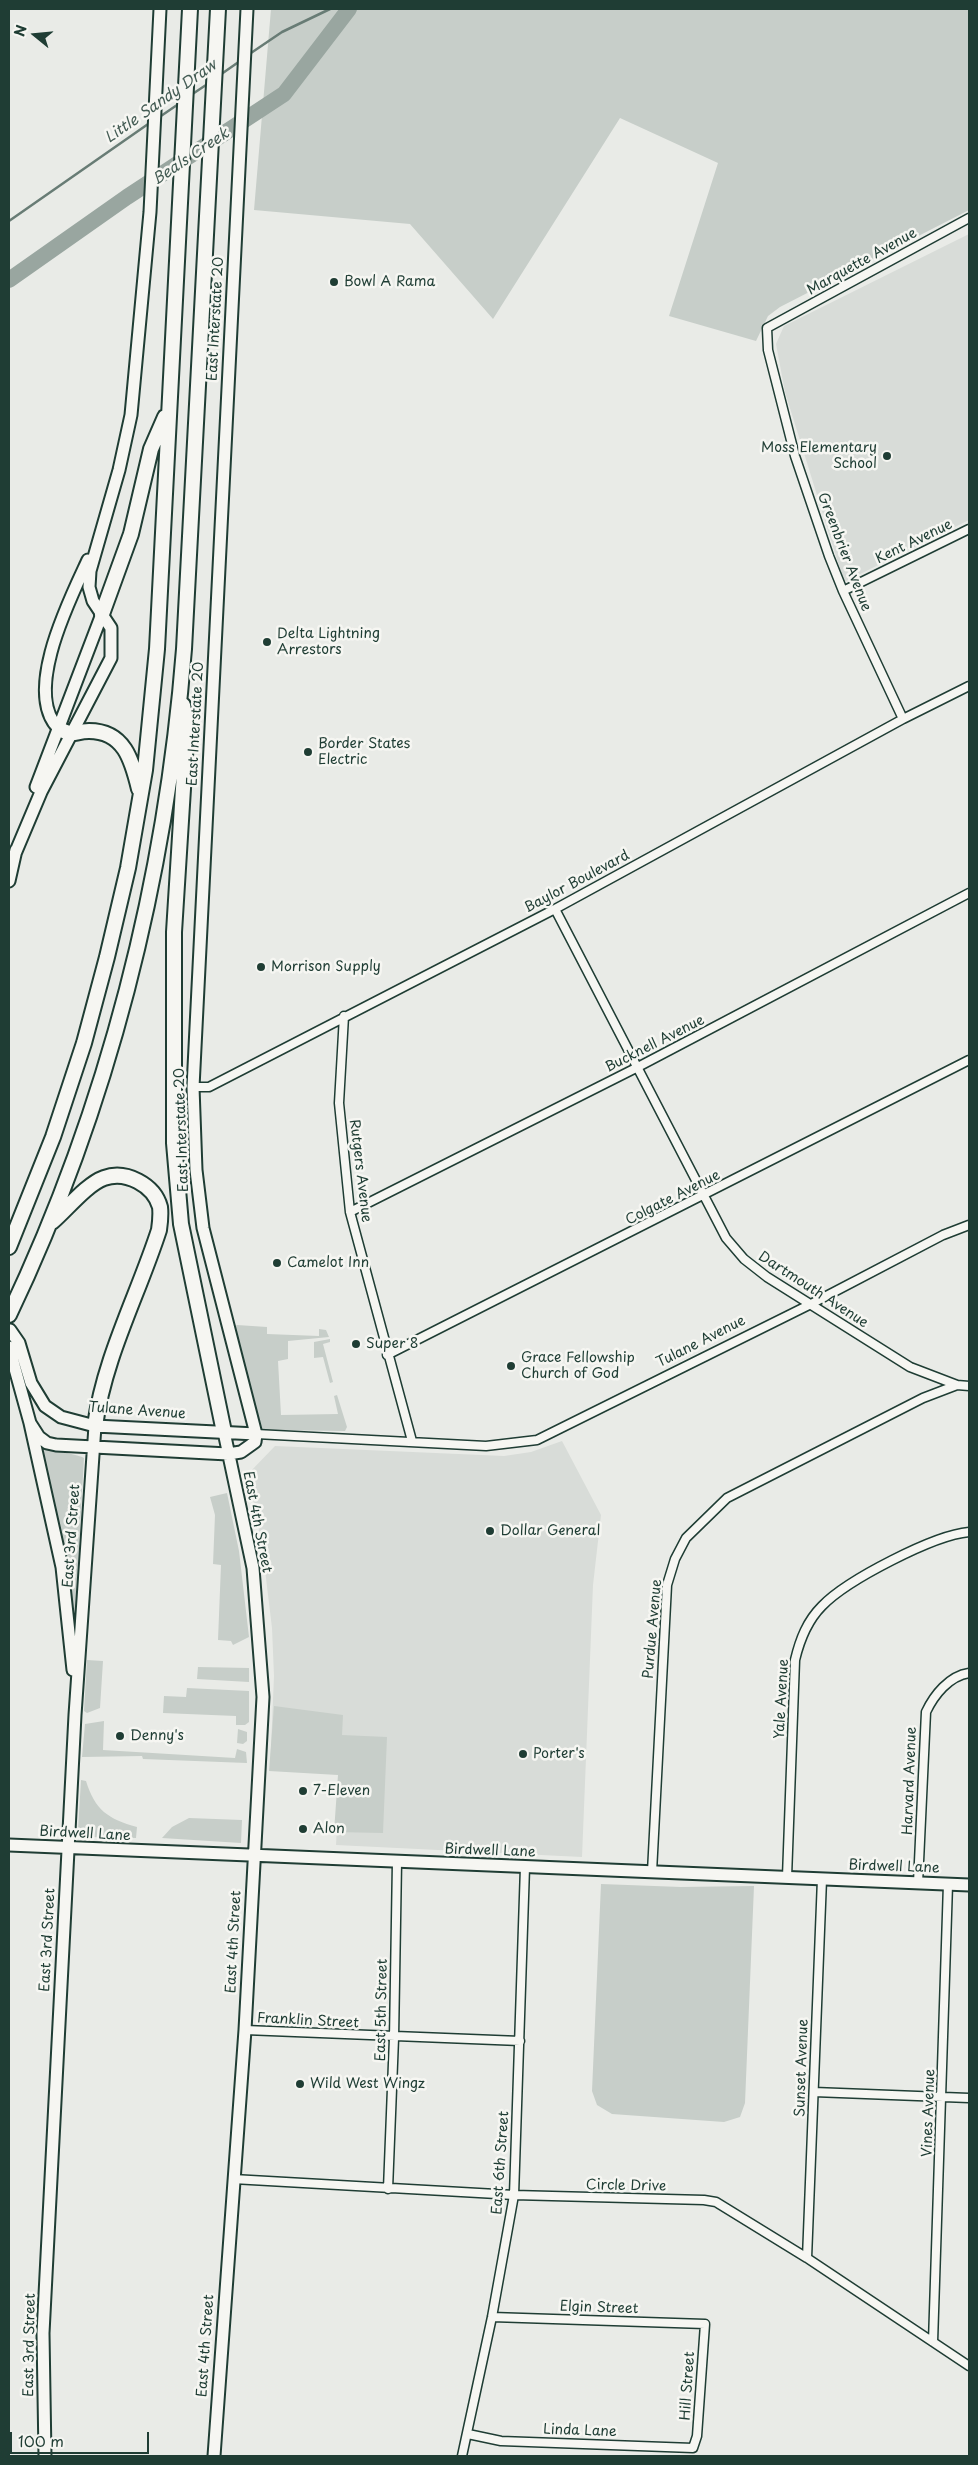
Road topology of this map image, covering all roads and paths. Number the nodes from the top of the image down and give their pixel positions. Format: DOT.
graph roads {
  1 [pos="160,9"];
  2 [pos="190,9"];
  3 [pos="218,9"];
  4 [pos="247,9"];
  5 [pos="969,218"];
  6 [pos="767,328"];
  7 [pos="168,409"];
  8 [pos="969,529"];
  9 [pos="102,531"];
  10 [pos="843,591"];
  11 [pos="102,614"];
  12 [pos="969,686"];
  13 [pos="180,691"];
  14 [pos="903,719"];
  15 [pos="65,732"];
  16 [pos="141,796"];
  17 [pos="9,881"];
  18 [pos="969,893"];
  19 [pos="555,909"];
  20 [pos="344,1016"];
  21 [pos="969,1060"];
  22 [pos="636,1068"];
  23 [pos="193,1087"];
  24 [pos="703,1197"];
  25 [pos="350,1212"];
  26 [pos="51,1222"];
  27 [pos="969,1225"];
  28 [pos="9,1247"];
  29 [pos="811,1304"];
  30 [pos="9,1315"];
  31 [pos="9,1330"];
  32 [pos="9,1348"];
  33 [pos="387,1355"];
  34 [pos="957,1385"];
  35 [pos="969,1386"];
  36 [pos="30,1423"];
  37 [pos="94,1426"];
  38 [pos="224,1432"];
  39 [pos="256,1434"];
  40 [pos="412,1441"];
  41 [pos="93,1448"];
  42 [pos="228,1454"];
  43 [pos="969,1532"];
  44 [pos="969,1673"];
  45 [pos="76,1699"];
  46 [pos="9,1846"];
  47 [pos="68,1849"];
  48 [pos="254,1856"];
  49 [pos="397,1862"];
  50 [pos="525,1867"];
  51 [pos="652,1872"];
  52 [pos="787,1877"];
  53 [pos="822,1879"];
  54 [pos="918,1882"];
  55 [pos="948,1884"];
  56 [pos="969,1884"];
  57 [pos="245,2030"];
  58 [pos="394,2038"];
  59 [pos="520,2041"];
  60 [pos="814,2092"];
  61 [pos="942,2097"];
  62 [pos="969,2098"];
  63 [pos="233,2179"];
  64 [pos="388,2188"];
  65 [pos="514,2195"];
  66 [pos="807,2258"];
  67 [pos="492,2317"];
  68 [pos="705,2324"];
  69 [pos="933,2342"];
  70 [pos="969,2366"];
  71 [pos="468,2434"];
  72 [pos="693,2448"];
  73 [pos="45,2456"];
  74 [pos="214,2456"];
  75 [pos="462,2456"];
  1 -- 9 [label="main road"];
  2 -- 7 [label="highway"];
  3 -- 13 [label="highway"];
  4 -- 23 [label="main road, East Interstate 20"];
  5 -- 6 [label="street, Marquette Avenue"];
  6 -- 10 [label="street, Greenbrier Avenue"];
  7 -- 11 [label="highway"];
  7 -- 16 [label="highway"];
  8 -- 10 [label="street, Kent Avenue"];
  9 -- 11 [label="main road"];
  9 -- 15 [label="main road"];
  10 -- 14 [label="street, Greenbrier Avenue"];
  11 -- 15 [label="main road"];
  11 -- 15 [label="main road"];
  12 -- 14 [label="street, Baylor Boulevard"];
  13 -- 26 [label="highway"];
  13 -- 38 [label="highway"];
  14 -- 19 [label="street, Baylor Boulevard"];
  15 -- 16 [label="highway"];
  15 -- 17 [label="main road"];
  16 -- 28 [label="highway"];
  18 -- 22 [label="street, Bucknell Avenue"];
  19 -- 20 [label="street, Baylor Boulevard"];
  19 -- 22 [label="street, Dartmouth Avenue"];
  20 -- 23 [label="street, Baylor Boulevard"];
  20 -- 25 [label="street, Rutgers Avenue"];
  21 -- 24 [label="street, Colgate Avenue"];
  22 -- 24 [label="street, Dartmouth Avenue"];
  22 -- 25 [label="street, Bucknell Avenue"];
  23 -- 39 [label="main road, East Interstate 20"];
  24 -- 29 [label="street, Dartmouth Avenue"];
  24 -- 33 [label="street, Colgate Avenue"];
  25 -- 33 [label="street, Rutgers Avenue"];
  26 -- 30 [label="highway"];
  26 -- 37 [label="highway"];
  27 -- 29 [label="street, Tulane Avenue"];
  29 -- 34 [label="street, Dartmouth Avenue"];
  29 -- 40 [label="street, Tulane Avenue"];
  31 -- 37 [label="main road, Tulane Avenue"];
  32 -- 36 [label="main road"];
  33 -- 40 [label="street, Rutgers Avenue"];
  34 -- 35 [label="street, Purdue Avenue"];
  34 -- 51 [label="street, Purdue Avenue"];
  36 -- 41 [label="main road"];
  36 -- 45 [label="main road"];
  37 -- 38 [label="main road, Tulane Avenue"];
  37 -- 41 [label="main road, East 3rd Street"];
  38 -- 39 [label="main road, Tulane Avenue"];
  38 -- 42 [label="main road, East 4th Street"];
  39 -- 40 [label="street, Tulane Avenue"];
  39 -- 42 [label="main road"];
  41 -- 42 [label="main road"];
  41 -- 45 [label="main road, East 3rd Street"];
  42 -- 48 [label="main road, East 4th Street"];
  43 -- 52 [label="street, Yale Avenue"];
  44 -- 54 [label="street, Harvard Avenue"];
  45 -- 47 [label="main road, East 3rd Street"];
  46 -- 47 [label="main road, Birdwell Lane"];
  47 -- 48 [label="main road, Birdwell Lane"];
  47 -- 73 [label="main road, East 3rd Street"];
  48 -- 49 [label="main road, Birdwell Lane"];
  48 -- 57 [label="main road, East 4th Street"];
  49 -- 50 [label="main road, Birdwell Lane"];
  49 -- 58 [label="street, East 5th Street"];
  50 -- 51 [label="main road, Birdwell Lane"];
  50 -- 59 [label="street, East 6th Street"];
  51 -- 52 [label="main road, Birdwell Lane"];
  52 -- 53 [label="main road, Birdwell Lane"];
  53 -- 54 [label="main road, Birdwell Lane"];
  53 -- 60 [label="street, Sunset Avenue"];
  54 -- 55 [label="main road, Birdwell Lane"];
  55 -- 56 [label="main road, Birdwell Lane"];
  55 -- 61 [label="street, Vines Avenue"];
  57 -- 58 [label="street, Franklin Street"];
  57 -- 63 [label="main road, East 4th Street"];
  58 -- 59 [label="street, Franklin Street"];
  58 -- 64 [label="street, East 5th Street"];
  59 -- 65 [label="street, East 6th Street"];
  60 -- 61 [label="street"];
  60 -- 66 [label="street, Sunset Avenue"];
  61 -- 62 [label="street"];
  61 -- 69 [label="street, Vines Avenue"];
  63 -- 64 [label="street, Circle Drive"];
  63 -- 74 [label="main road, East 4th Street"];
  64 -- 65 [label="street, Circle Drive"];
  65 -- 66 [label="street, Circle Drive"];
  65 -- 67 [label="street, East 6th Street"];
  66 -- 69 [label="street, Circle Drive"];
  67 -- 68 [label="street, Elgin Street"];
  67 -- 71 [label="street, East 6th Street"];
  68 -- 72 [label="street, Hill Street"];
  69 -- 70 [label="street, Circle Drive"];
  71 -- 72 [label="street, Linda Lane"];
  71 -- 75 [label="street, East 6th Street"];
}
